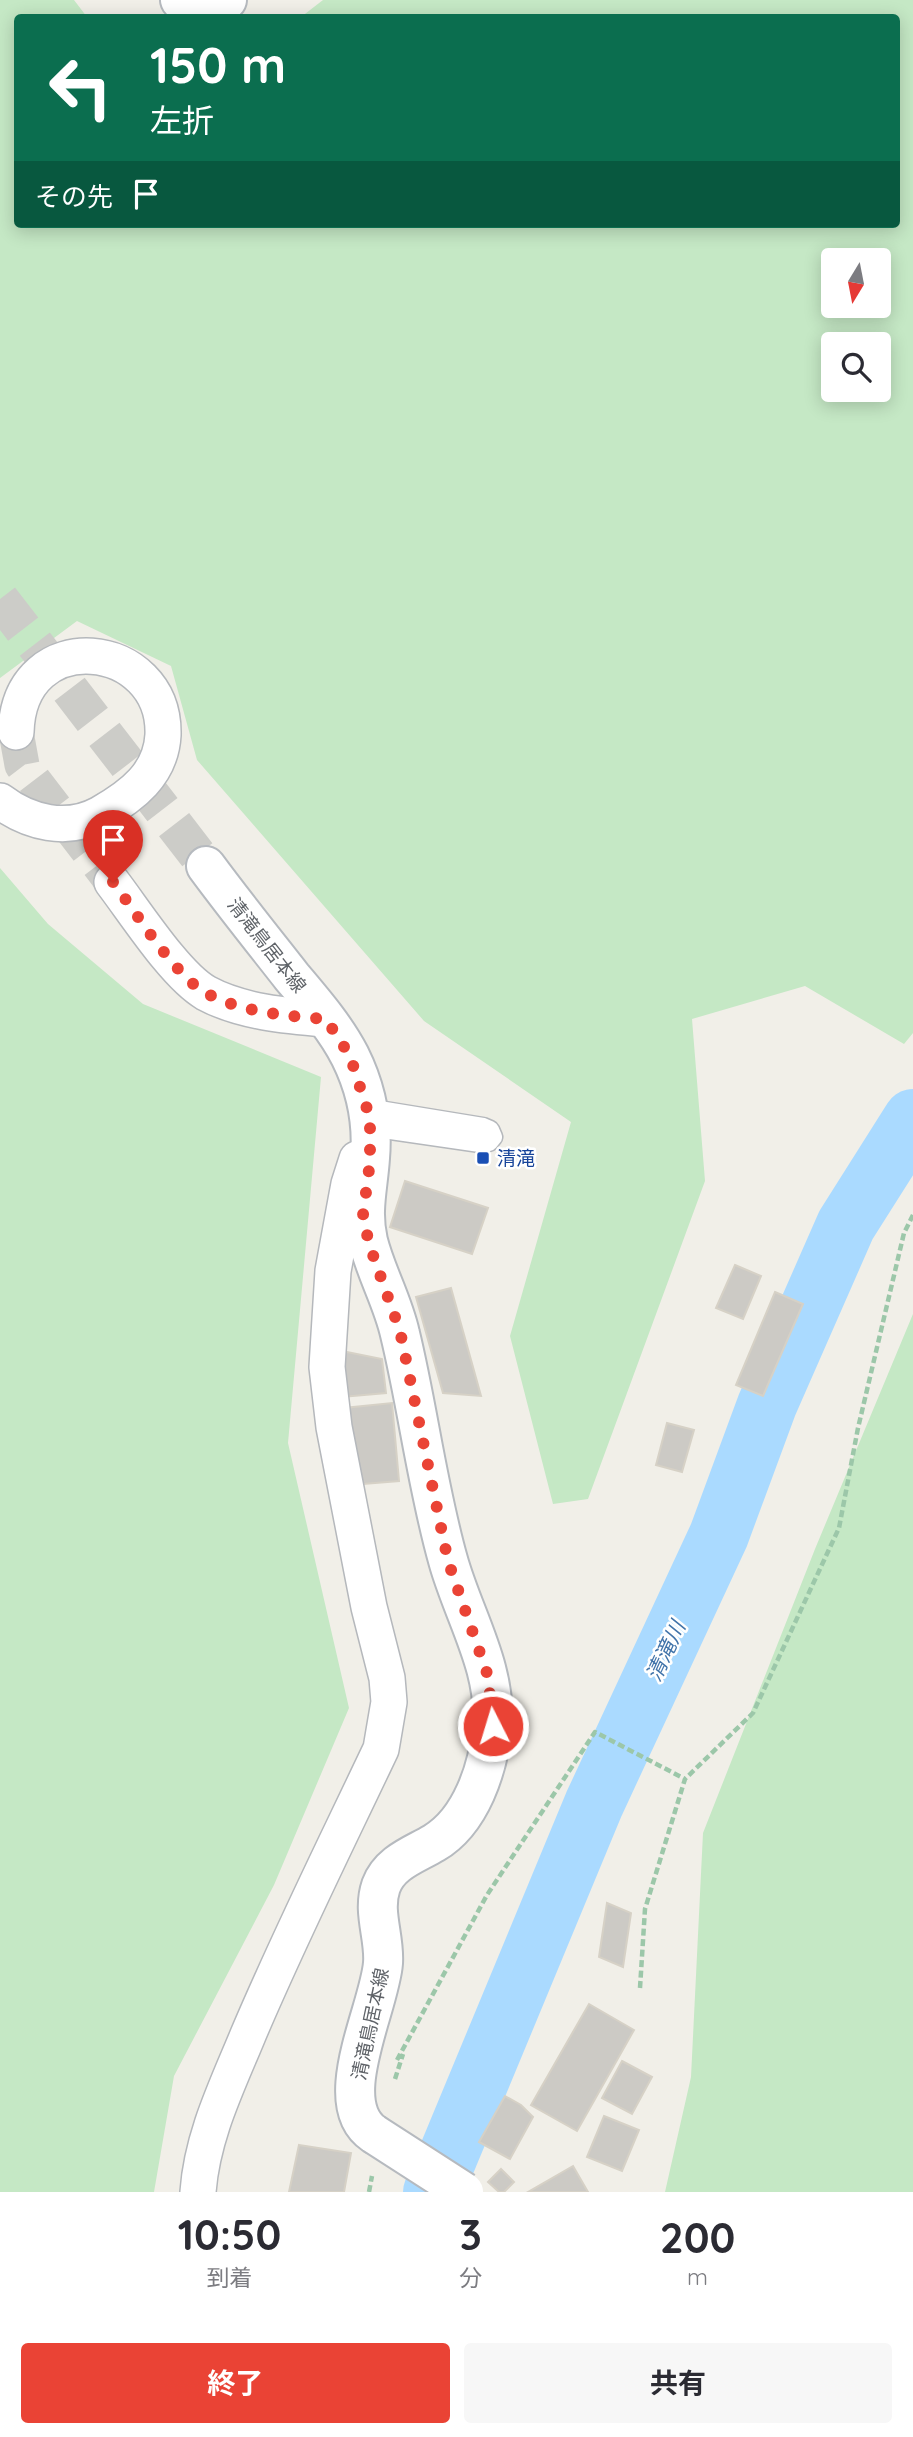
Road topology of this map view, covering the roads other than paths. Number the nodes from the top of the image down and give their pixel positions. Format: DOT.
graph roads {
  1 [pos="180,0"];
  2 [pos="227,0"];
  3 [pos="16,732"];
  4 [pos="0,801"];
  5 [pos="206,866"];
  6 [pos="113,882"];
  7 [pos="326,1019"];
  8 [pos="370,1125"];
  9 [pos="198,2192"];
  10 [pos="464,2192"];
  1 -- 2 [label="main road"];
  3 -- 4 [label="street"];
  5 -- 7 [label="main road, 清滝鳥居本線"];
  6 -- 7 [label="street"];
  7 -- 8 [label="main road, 清滝鳥居本線"];
  8 -- 8 [label="lane"];
  8 -- 9 [label="street"];
  8 -- 10 [label="main road, 清滝鳥居本線, bridge"];
}
